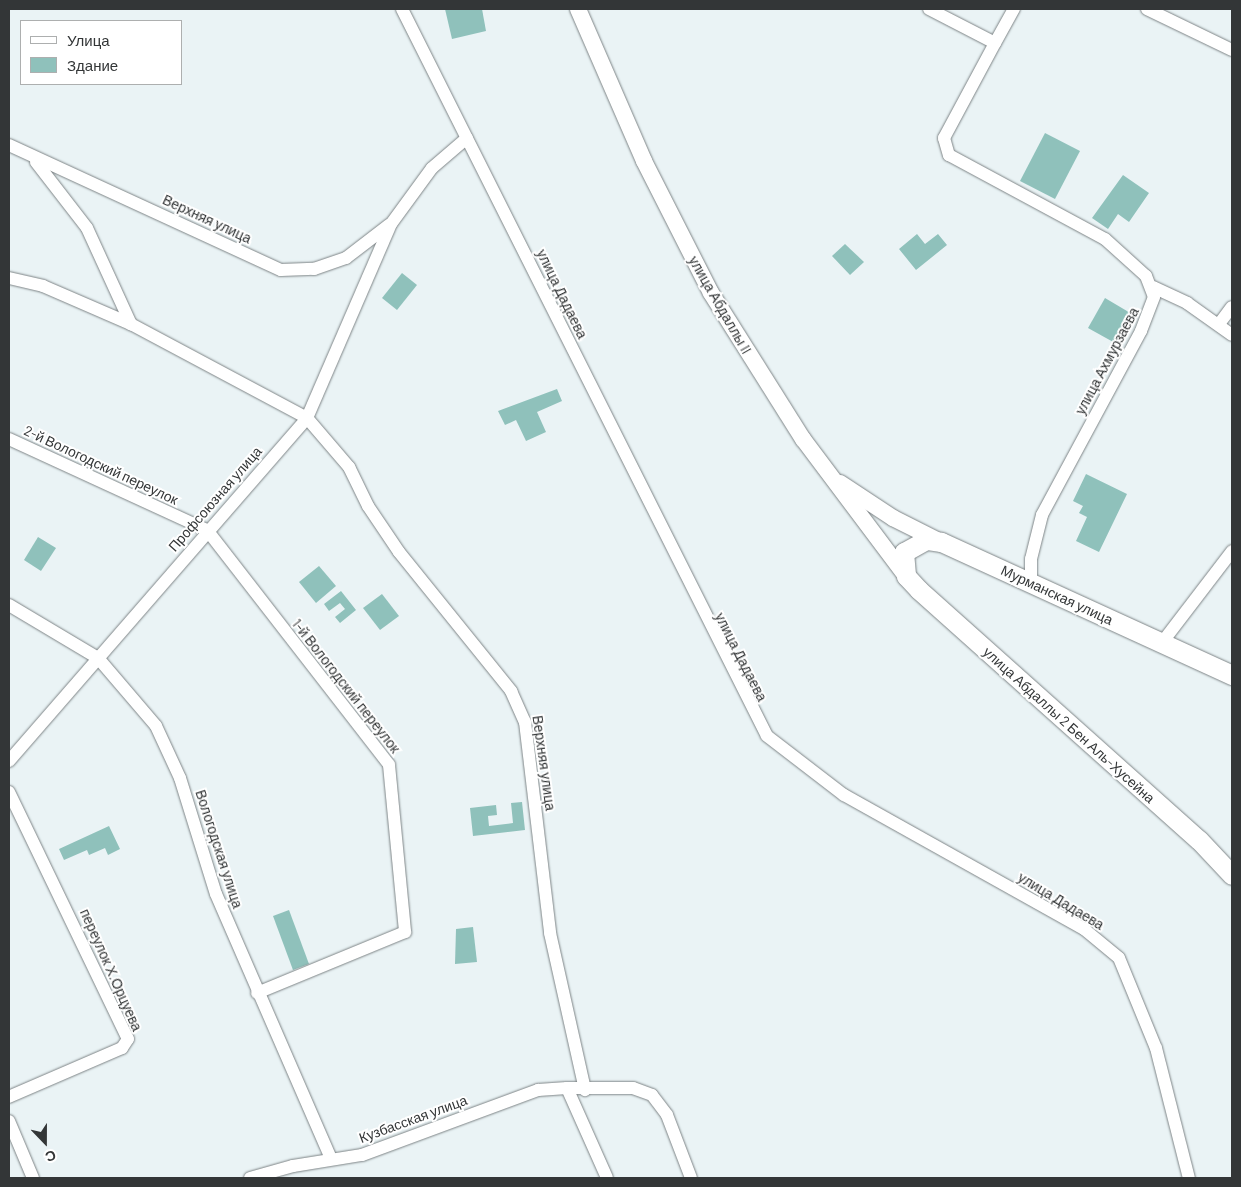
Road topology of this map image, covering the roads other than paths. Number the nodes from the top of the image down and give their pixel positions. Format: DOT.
graph roads {
  1 [pos="402,9"];
  2 [pos="578,9"];
  3 [pos="929,9"];
  4 [pos="1014,9"];
  5 [pos="1147,9"];
  6 [pos="996,44"];
  7 [pos="1232,50"];
  8 [pos="467,138"];
  9 [pos="9,145"];
  10 [pos="33,159"];
  11 [pos="391,224"];
  12 [pos="9,278"];
  13 [pos="1153,287"];
  14 [pos="1232,307"];
  15 [pos="131,324"];
  16 [pos="1219,324"];
  17 [pos="1232,335"];
  18 [pos="307,418"];
  19 [pos="9,439"];
  20 [pos="822,467"];
  21 [pos="207,530"];
  22 [pos="941,542"];
  23 [pos="1232,551"];
  24 [pos="906,576"];
  25 [pos="1031,583"];
  26 [pos="9,605"];
  27 [pos="1161,644"];
  28 [pos="98,658"];
  29 [pos="1232,675"];
  30 [pos="9,761"];
  31 [pos="9,792"];
  32 [pos="1232,875"];
  33 [pos="257,993"];
  34 [pos="567,1088"];
  35 [pos="585,1090"];
  36 [pos="9,1097"];
  37 [pos="9,1121"];
  38 [pos="331,1158"];
  39 [pos="33,1178"];
  40 [pos="250,1178"];
  41 [pos="607,1178"];
  42 [pos="691,1178"];
  43 [pos="1189,1178"];
  1 -- 8 [label="street, улица Дадаева"];
  2 -- 20 [label="street, улица Абдаллы II"];
  3 -- 6 [label="street"];
  4 -- 6 [label="street"];
  5 -- 7 [label="street"];
  6 -- 13 [label="street"];
  8 -- 11 [label="street"];
  8 -- 43 [label="street, улица Дадаева"];
  9 -- 10 [label="street, Верхняя улица"];
  10 -- 11 [label="street, Верхняя улица"];
  10 -- 15 [label="street"];
  11 -- 18 [label="street, Профсоюзная улица"];
  12 -- 15 [label="street, Верхняя улица"];
  13 -- 16 [label="street"];
  13 -- 25 [label="street, улица Ахмурзаева"];
  14 -- 16 [label="street"];
  15 -- 18 [label="street, Верхняя улица"];
  16 -- 17 [label="street"];
  18 -- 21 [label="street, Профсоюзная улица"];
  18 -- 35 [label="street, Верхняя улица"];
  19 -- 21 [label="street, 2-й Вологодский переулок"];
  20 -- 22 [label="street"];
  20 -- 24 [label="street, улица Абдаллы II"];
  21 -- 28 [label="street, Профсоюзная улица"];
  21 -- 33 [label="street, 1-й Вологодский переулок"];
  22 -- 24 [label="main road"];
  22 -- 25 [label="main road, Мурманская улица"];
  23 -- 27 [label="street"];
  24 -- 32 [label="main road, улица Абдаллы 2 Бен Аль-Хусейна"];
  25 -- 27 [label="main road, Мурманская улица"];
  26 -- 28 [label="street, Вологодская улица"];
  27 -- 29 [label="main road, Мурманская улица"];
  28 -- 30 [label="street, Профсоюзная улица"];
  28 -- 33 [label="street, Вологодская улица"];
  31 -- 36 [label="street, переулок Х.Орцуева"];
  33 -- 38 [label="street, Вологодская улица"];
  34 -- 35 [label="street, Кузбасская улица"];
  34 -- 38 [label="street, Кузбасская улица"];
  34 -- 41 [label="street"];
  35 -- 42 [label="street, Кузбасская улица"];
  37 -- 39 [label="street"];
  38 -- 40 [label="street, Кузбасская улица"];
}
